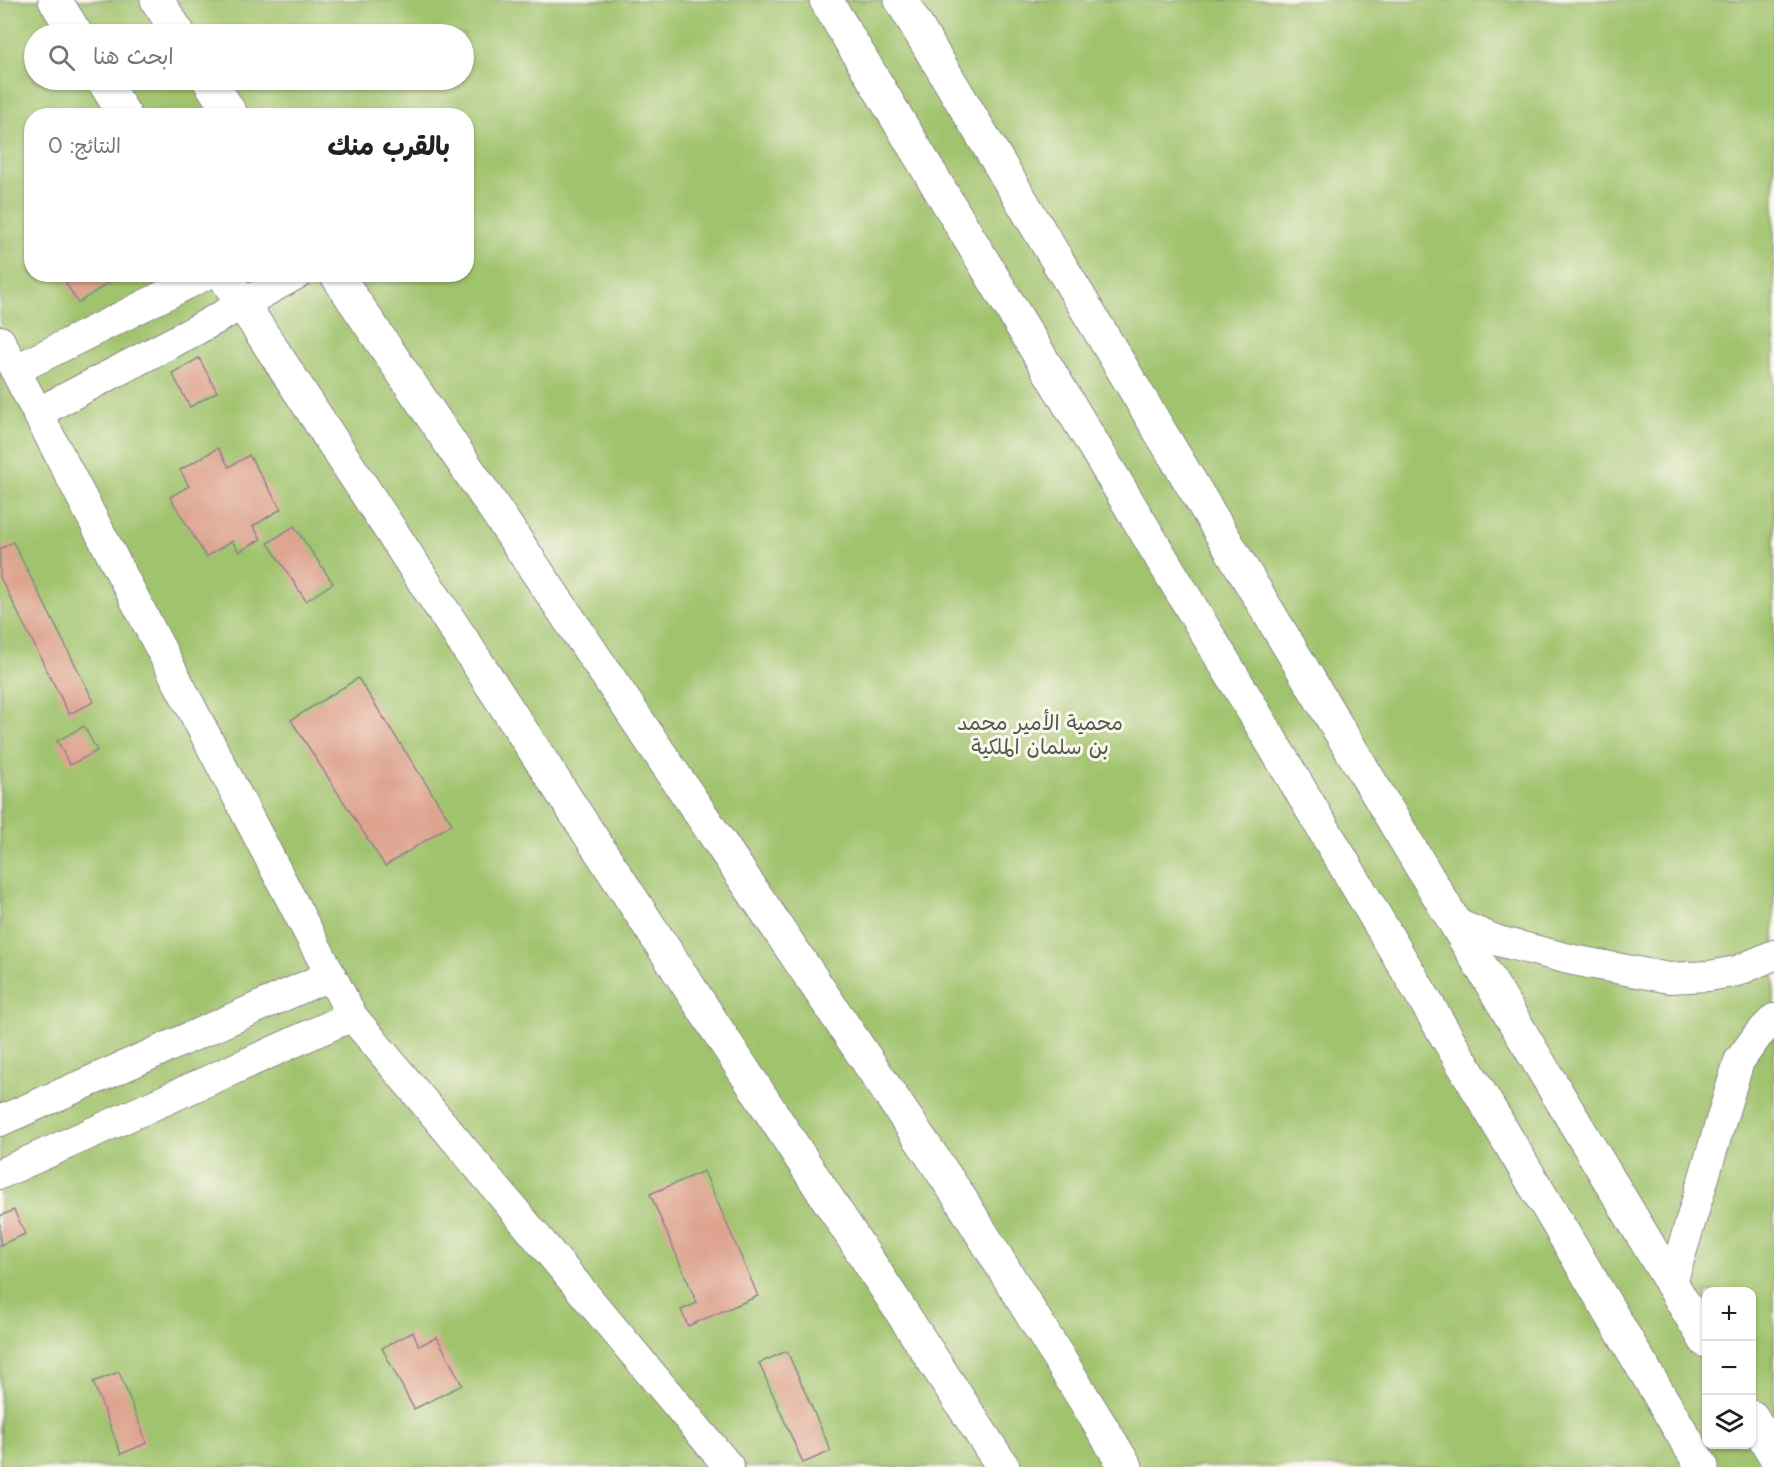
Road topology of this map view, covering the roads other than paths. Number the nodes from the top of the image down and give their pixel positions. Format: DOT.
graph roads {
  1 [pos="55,0"];
  2 [pos="157,0"];
  3 [pos="826,0"];
  4 [pos="901,0"];
  5 [pos="70,24"];
  6 [pos="173,24"];
  7 [pos="109,90"];
  8 [pos="215,90"];
  9 [pos="119,108"];
  10 [pos="227,108"];
  11 [pos="191,282"];
  12 [pos="228,282"];
  13 [pos="283,282"];
  14 [pos="341,282"];
  15 [pos="243,305"];
  16 [pos="0,341"];
  17 [pos="15,370"];
  18 [pos="38,413"];
  19 [pos="1455,923"];
  20 [pos="1774,955"];
  21 [pos="331,975"];
  22 [pos="352,1016"];
  23 [pos="1774,1019"];
  24 [pos="0,1121"];
  25 [pos="0,1174"];
  26 [pos="1672,1283"];
  27 [pos="1702,1333"];
  28 [pos="1756,1424"];
  29 [pos="1774,1455"];
  30 [pos="729,1467"];
  31 [pos="1003,1467"];
  32 [pos="1126,1467"];
  33 [pos="1702,1467"];
  1 -- 5 [label="street"];
  2 -- 6 [label="street"];
  3 -- 33 [label="street"];
  4 -- 19 [label="street"];
  7 -- 9 [label="street"];
  8 -- 10 [label="street"];
  11 -- 17 [label="street"];
  12 -- 15 [label="street"];
  13 -- 15 [label="street"];
  14 -- 32 [label="street"];
  15 -- 18 [label="street"];
  15 -- 31 [label="street"];
  16 -- 17 [label="street"];
  17 -- 18 [label="street"];
  18 -- 21 [label="street"];
  19 -- 20 [label="street"];
  19 -- 26 [label="street"];
  21 -- 22 [label="street"];
  21 -- 24 [label="street"];
  22 -- 25 [label="street"];
  22 -- 30 [label="street"];
  23 -- 26 [label="street"];
  26 -- 27 [label="street"];
  28 -- 29 [label="street"];
}
